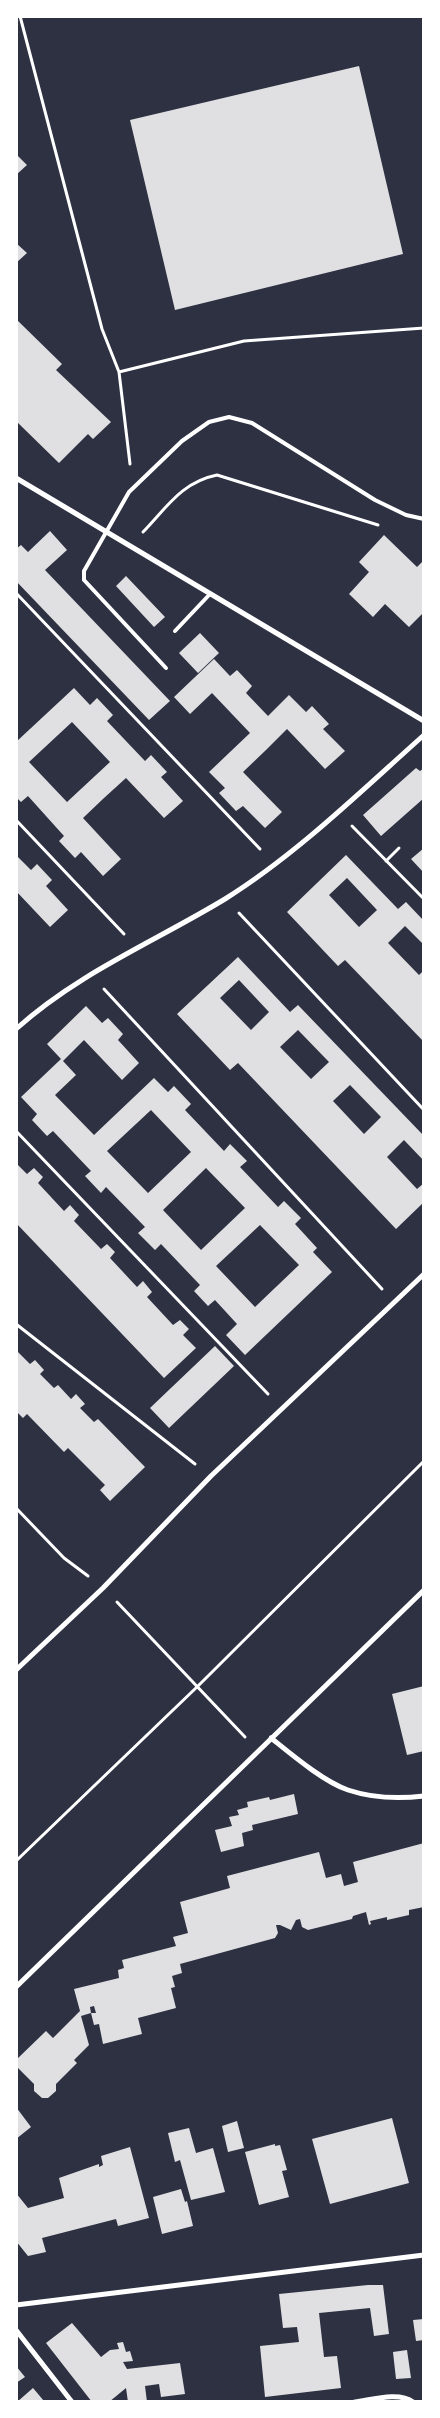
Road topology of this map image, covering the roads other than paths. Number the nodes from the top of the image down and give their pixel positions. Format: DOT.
graph roads {
  1 [pos="16,478"];
  2 [pos="424,519"];
  3 [pos="108,533"];
  4 [pos="210,594"];
  5 [pos="175,631"];
  6 [pos="166,668"];
  7 [pos="424,721"];
  8 [pos="424,735"];
  9 [pos="16,1029"];
  10 [pos="424,1274"];
  11 [pos="424,1590"];
  12 [pos="16,1670"];
  13 [pos="271,1738"];
  14 [pos="424,1796"];
  15 [pos="16,1987"];
  16 [pos="424,2255"];
  17 [pos="16,2304"];
  18 [pos="16,2330"];
  19 [pos="72,2402"];
  20 [pos="355,2402"];
  21 [pos="413,2402"];
  1 -- 3 [label="street"];
  2 -- 3 [label="lane"];
  3 -- 4 [label="street"];
  3 -- 6 [label="lane"];
  4 -- 5 [label="lane"];
  4 -- 7 [label="street"];
  8 -- 9 [label="street"];
  10 -- 12 [label="street"];
  11 -- 13 [label="street"];
  13 -- 14 [label="street"];
  13 -- 15 [label="street"];
  16 -- 17 [label="street"];
  18 -- 19 [label="street"];
  20 -- 21 [label="street"];
}
